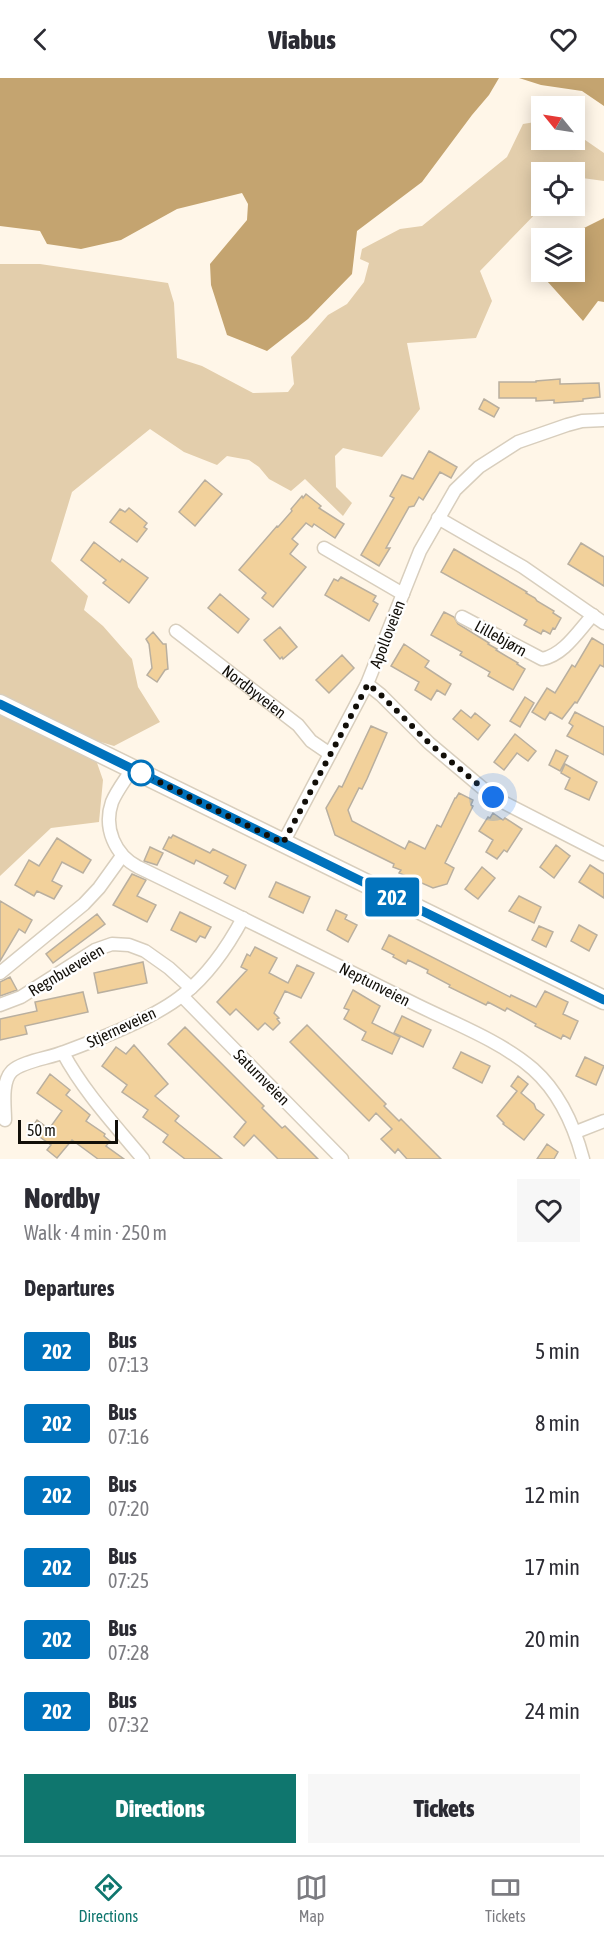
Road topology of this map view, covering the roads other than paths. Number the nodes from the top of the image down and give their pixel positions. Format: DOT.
graph roads {
  1 [pos="604,420"];
  2 [pos="438,518"];
  3 [pos="324,548"];
  4 [pos="403,594"];
  5 [pos="593,615"];
  6 [pos="462,617"];
  7 [pos="604,623"];
  8 [pos="176,631"];
  9 [pos="368,684"];
  10 [pos="0,704"];
  11 [pos="330,754"];
  12 [pos="132,769"];
  13 [pos="283,843"];
  14 [pos="604,854"];
  15 [pos="122,856"];
  16 [pos="243,918"];
  17 [pos="0,973"];
  18 [pos="187,992"];
  19 [pos="604,1000"];
  20 [pos="0,1005"];
  21 [pos="63,1053"];
  22 [pos="5,1120"];
  23 [pos="604,1121"];
  24 [pos="576,1132"];
  25 [pos="143,1159"];
  26 [pos="342,1159"];
  27 [pos="583,1159"];
  1 -- 2 [label="street, Apolloveien"];
  2 -- 4 [label="street, Apolloveien"];
  2 -- 5 [label="street"];
  3 -- 4 [label="street"];
  4 -- 9 [label="street, Apolloveien"];
  5 -- 6 [label="street, Lillebjørn"];
  5 -- 7 [label="street"];
  8 -- 11 [label="street, Nordbyveien"];
  9 -- 11 [label="street, Apolloveien"];
  9 -- 14 [label="street"];
  10 -- 12 [label="main road"];
  11 -- 13 [label="street, Apolloveien"];
  12 -- 13 [label="main road"];
  12 -- 15 [label="street"];
  13 -- 19 [label="main road"];
  15 -- 16 [label="street, Neptunveien"];
  15 -- 17 [label="street"];
  16 -- 18 [label="street, Stjerneveien"];
  16 -- 24 [label="street, Neptunveien"];
  18 -- 20 [label="street, Regnbueveien"];
  18 -- 21 [label="street, Stjerneveien"];
  18 -- 26 [label="street, Saturnveien"];
  21 -- 22 [label="street, Stjerneveien"];
  21 -- 25 [label="street"];
  23 -- 24 [label="street"];
  24 -- 27 [label="street, Neptunveien"];
}
